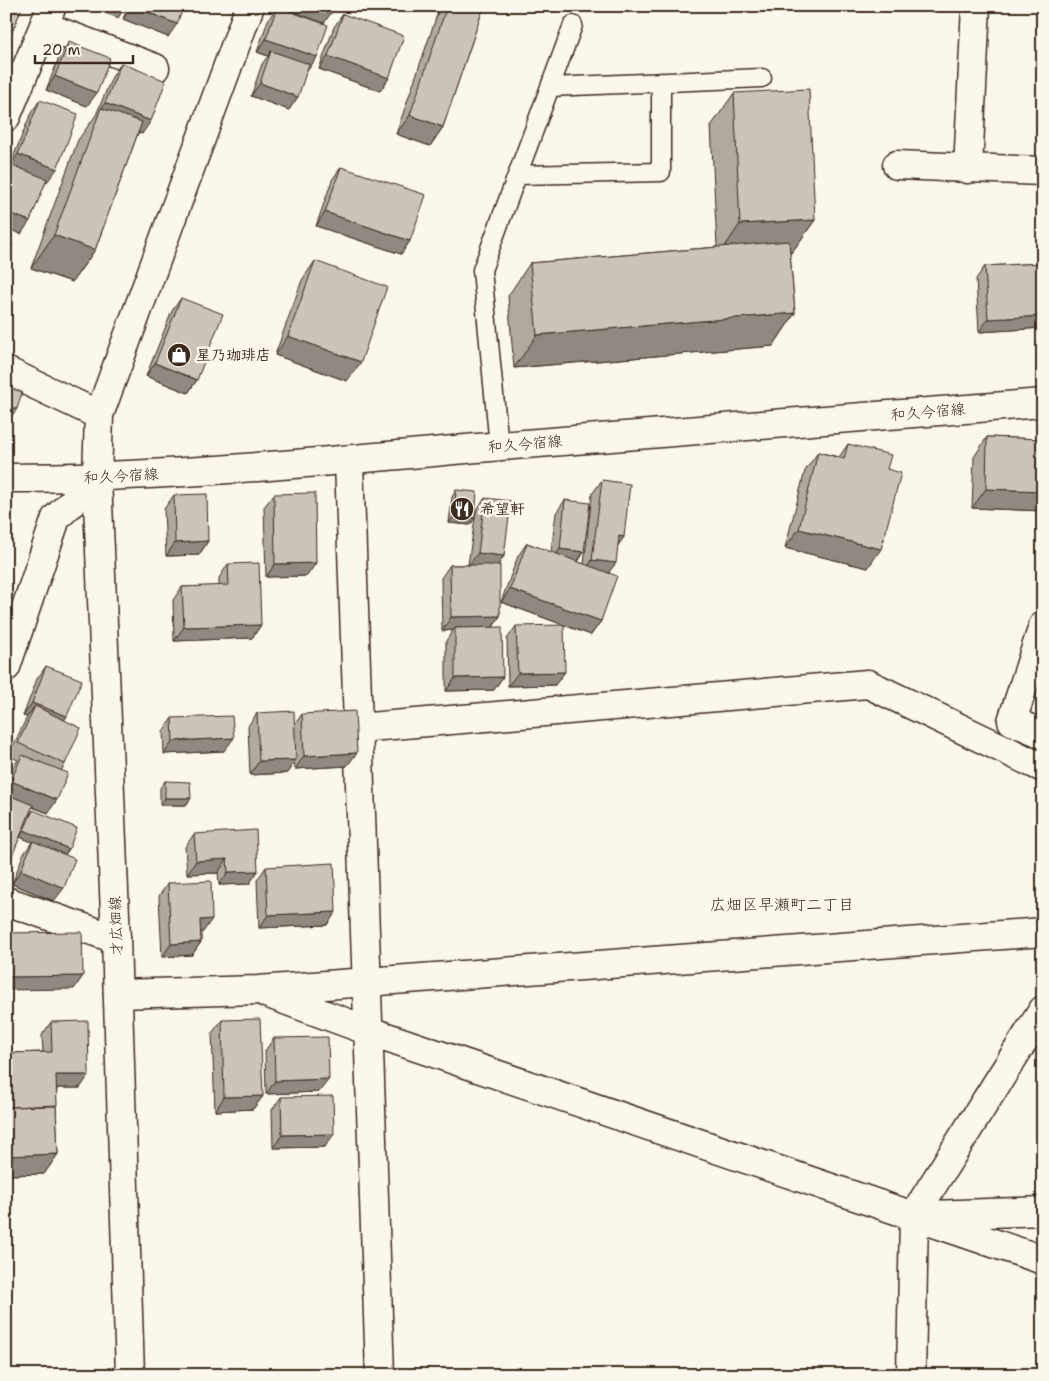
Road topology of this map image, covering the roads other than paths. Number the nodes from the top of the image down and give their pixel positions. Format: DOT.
graph roads {
  1 [pos="250,6"];
  2 [pos="976,6"];
  3 [pos="48,16"];
  4 [pos="573,25"];
  5 [pos="155,68"];
  6 [pos="762,78"];
  7 [pos="661,82"];
  8 [pos="550,87"];
  9 [pos="6,117"];
  10 [pos="897,165"];
  11 [pos="968,169"];
  12 [pos="1043,171"];
  13 [pos="518,175"];
  14 [pos="6,371"];
  15 [pos="1043,402"];
  16 [pos="99,415"];
  17 [pos="499,446"];
  18 [pos="349,461"];
  19 [pos="6,478"];
  20 [pos="97,478"];
  21 [pos="1043,626"];
  22 [pos="6,667"];
  23 [pos="358,728"];
  24 [pos="1043,734"];
  25 [pos="1043,768"];
  26 [pos="6,901"];
  27 [pos="1043,932"];
  28 [pos="116,939"];
  29 [pos="367,982"];
  30 [pos="258,990"];
  31 [pos="118,994"];
  32 [pos="1043,1010"];
  33 [pos="369,1031"];
  34 [pos="1043,1211"];
  35 [pos="914,1215"];
  36 [pos="1043,1260"];
  37 [pos="130,1375"];
  38 [pos="380,1375"];
  39 [pos="911,1375"];
  1 -- 16 [label="street, 才広畑線"];
  2 -- 11 [label="street"];
  3 -- 5 [label="street"];
  3 -- 9 [label="street"];
  4 -- 8 [label="lane"];
  6 -- 7 [label="lane"];
  7 -- 8 [label="lane"];
  7 -- 13 [label="lane"];
  8 -- 13 [label="lane"];
  10 -- 11 [label="street"];
  11 -- 12 [label="street"];
  13 -- 17 [label="lane"];
  14 -- 16 [label="street"];
  15 -- 17 [label="street, 和久今宿線"];
  16 -- 20 [label="street, 才広畑線"];
  17 -- 18 [label="street, 和久今宿線"];
  18 -- 20 [label="street, 和久今宿線"];
  18 -- 23 [label="street"];
  19 -- 20 [label="street, 和久今宿線"];
  20 -- 22 [label="street"];
  20 -- 28 [label="street, 才広畑線"];
  21 -- 24 [label="street"];
  23 -- 25 [label="street"];
  23 -- 29 [label="street"];
  26 -- 28 [label="street"];
  27 -- 29 [label="street"];
  28 -- 31 [label="street, 才広畑線"];
  29 -- 30 [label="street"];
  29 -- 33 [label="street"];
  30 -- 31 [label="street"];
  30 -- 33 [label="street"];
  31 -- 37 [label="street, 才広畑線"];
  32 -- 35 [label="street"];
  33 -- 35 [label="street"];
  33 -- 38 [label="street"];
  34 -- 35 [label="street"];
  35 -- 36 [label="street"];
  35 -- 39 [label="street"];
}
